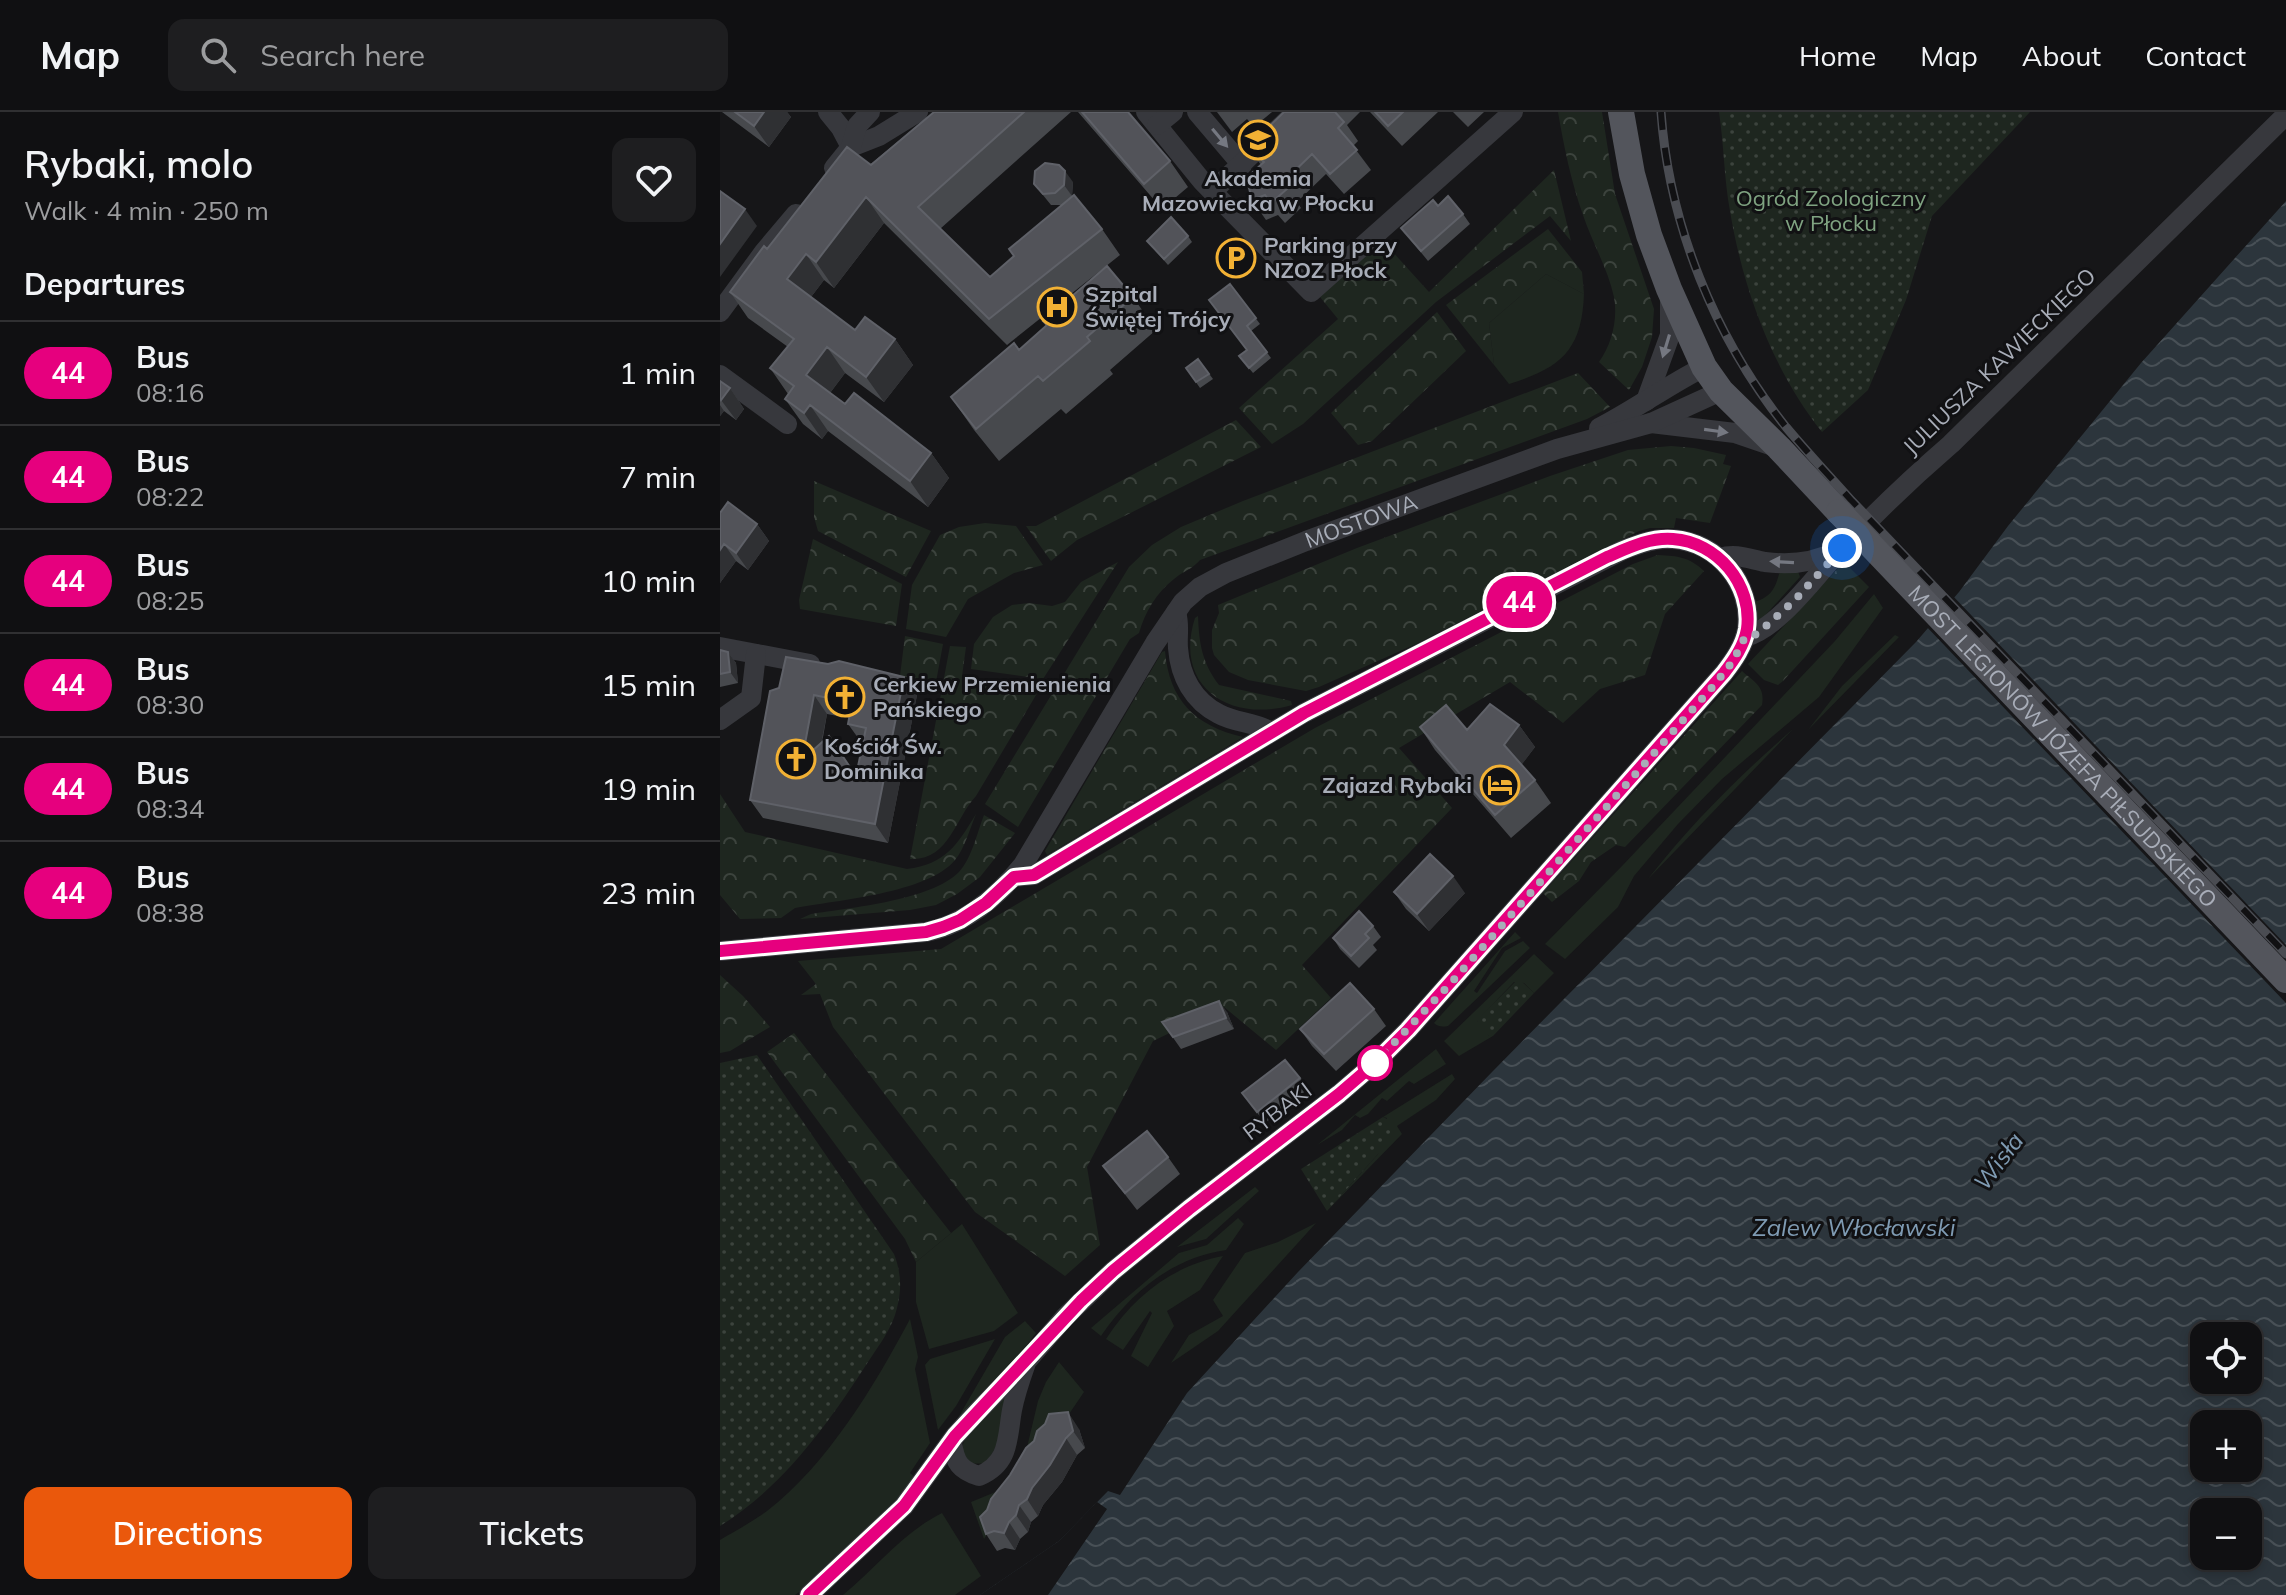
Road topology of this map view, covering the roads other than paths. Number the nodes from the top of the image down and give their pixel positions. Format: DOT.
graph roads {
  1 [pos="828,112"];
  2 [pos="870,112"];
  3 [pos="918,112"];
  4 [pos="1198,112"];
  5 [pos="1296,112"];
  6 [pos="1513,112"];
  7 [pos="1621,112"];
  8 [pos="2286,115"];
  9 [pos="1158,116"];
  10 [pos="851,147"];
  11 [pos="1242,165"];
  12 [pos="1213,191"];
  13 [pos="1669,289"];
  14 [pos="720,312"];
  15 [pos="1704,367"];
  16 [pos="720,375"];
  17 [pos="1721,391"];
  18 [pos="1646,401"];
  19 [pos="1651,423"];
  20 [pos="787,424"];
  21 [pos="1779,448"];
  22 [pos="1557,449"];
  23 [pos="1839,512"];
  24 [pos="1842,548"];
  25 [pos="1720,558"];
  26 [pos="1176,612"];
  27 [pos="1745,637"];
  28 [pos="720,647"];
  29 [pos="756,654"];
  30 [pos="829,667"];
  31 [pos="720,720"];
  32 [pos="1271,732"];
  33 [pos="1014,877"];
  34 [pos="720,951"];
  35 [pos="2286,980"];
  36 [pos="1026,1362"];
  37 [pos="952,1443"];
  38 [pos="809,1595"];
  1 -- 10 [label="street"];
  2 -- 10 [label="street"];
  3 -- 10 [label="street"];
  4 -- 11 [label="street, one-way"];
  5 -- 11 [label="street"];
  6 -- 12 [label="street"];
  7 -- 13 [label="main road, MOSTOWA"];
  8 -- 24 [label="street, JULIUSZA KAWIECKIEGO"];
  9 -- 12 [label="street"];
  10 -- 14 [label="street"];
  11 -- 12 [label="street"];
  13 -- 15 [label="main road, MOSTOWA"];
  13 -- 18 [label="street, MOSTOWA, one-way"];
  15 -- 17 [label="main road, MOSTOWA"];
  15 -- 18 [label="street, MOSTOWA"];
  16 -- 20 [label="street"];
  17 -- 19 [label="street, MOSTOWA"];
  17 -- 21 [label="main road, MOSTOWA"];
  18 -- 22 [label="street, MOSTOWA"];
  19 -- 21 [label="street, MOSTOWA, one-way"];
  19 -- 22 [label="street, MOSTOWA"];
  21 -- 23 [label="main road, MOSTOWA"];
  22 -- 26 [label="street, MOSTOWA"];
  23 -- 35 [label="main road, MOST LEGIONÓW JÓZEFA PIŁSUDSKIEGO, bridge"];
  24 -- 25 [label="street, one-way"];
  24 -- 27 [label="street, JULIUSZA KAWIECKIEGO"];
  25 -- 27 [label="street"];
  25 -- 32 [label="street, MOSTOWA"];
  26 -- 32 [label="street"];
  26 -- 33 [label="street, MOSTOWA"];
  27 -- 36 [label="street, RYBAKI"];
  28 -- 29 [label="street"];
  29 -- 30 [label="street"];
  29 -- 31 [label="street"];
  32 -- 33 [label="street, MOSTOWA"];
  33 -- 34 [label="street, MOSTOWA"];
  36 -- 37 [label="street, RYBAKI"];
  36 -- 37 [label="street"];
  37 -- 38 [label="street, RYBAKI"];
}
